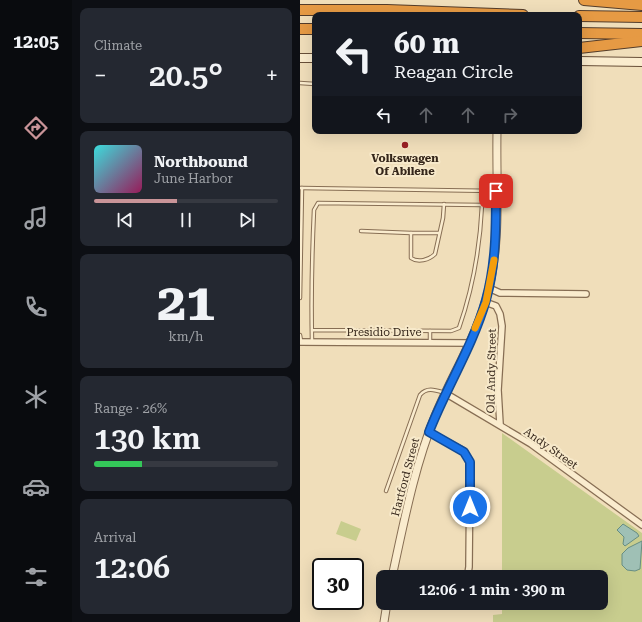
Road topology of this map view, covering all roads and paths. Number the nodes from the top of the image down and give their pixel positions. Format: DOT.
graph roads {
  1 [pos="584,0"];
  2 [pos="642,5"];
  3 [pos="300,10"];
  4 [pos="441,12"];
  5 [pos="582,16"];
  6 [pos="642,18"];
  7 [pos="300,29"];
  8 [pos="312,29"];
  9 [pos="582,33"];
  10 [pos="642,34"];
  11 [pos="642,41"];
  12 [pos="582,48"];
  13 [pos="300,58"];
  14 [pos="312,58"];
  15 [pos="582,61"];
  16 [pos="642,62"];
  17 [pos="300,84"];
  18 [pos="312,84"];
  19 [pos="497,134"];
  20 [pos="301,188"];
  21 [pos="496,191"];
  22 [pos="444,204"];
  23 [pos="361,231"];
  24 [pos="411,233"];
  25 [pos="439,234"];
  26 [pos="489,288"];
  27 [pos="586,294"];
  28 [pos="300,298"];
  29 [pos="486,302"];
  30 [pos="312,330"];
  31 [pos="430,331"];
  32 [pos="300,335"];
  33 [pos="301,342"];
  34 [pos="312,342"];
  35 [pos="430,343"];
  36 [pos="469,343"];
  37 [pos="445,393"];
  38 [pos="500,424"];
  39 [pos="429,432"];
  40 [pos="386,492"];
  41 [pos="642,525"];
  42 [pos="394,570"];
  43 [pos="468,570"];
  44 [pos="387,610"];
  45 [pos="384,622"];
  1 -- 2 [label="highway"];
  3 -- 4 [label="highway"];
  5 -- 6 [label="highway"];
  7 -- 8 [label="highway"];
  9 -- 10 [label="highway"];
  11 -- 12 [label="highway"];
  13 -- 14 [label="main road"];
  15 -- 16 [label="main road"];
  17 -- 18 [label="lane"];
  19 -- 21 [label="street, Hartford Street"];
  20 -- 21 [label="lane"];
  20 -- 28 [label="lane"];
  21 -- 26 [label="street, Hartford Street"];
  22 -- 25 [label="lane"];
  22 -- 30 [label="lane"];
  22 -- 31 [label="lane"];
  23 -- 24 [label="lane"];
  24 -- 25 [label="lane"];
  24 -- 25 [label="lane"];
  26 -- 27 [label="street"];
  26 -- 29 [label="street, Hartford Street"];
  29 -- 36 [label="street, Hartford Street"];
  29 -- 38 [label="street, Old Andy Street"];
  30 -- 31 [label="lane"];
  30 -- 34 [label="lane"];
  31 -- 35 [label="lane"];
  32 -- 33 [label="lane"];
  33 -- 34 [label="street, Presidio Drive"];
  34 -- 35 [label="street, Presidio Drive"];
  35 -- 36 [label="street, Presidio Drive"];
  36 -- 37 [label="street, Hartford Street"];
  37 -- 38 [label="street, Andy Street"];
  37 -- 39 [label="street, Hartford Street"];
  37 -- 40 [label="lane"];
  38 -- 41 [label="street, Andy Street"];
  39 -- 42 [label="street, Hartford Street"];
  39 -- 43 [label="street"];
  44 -- 45 [label="street"];
}
